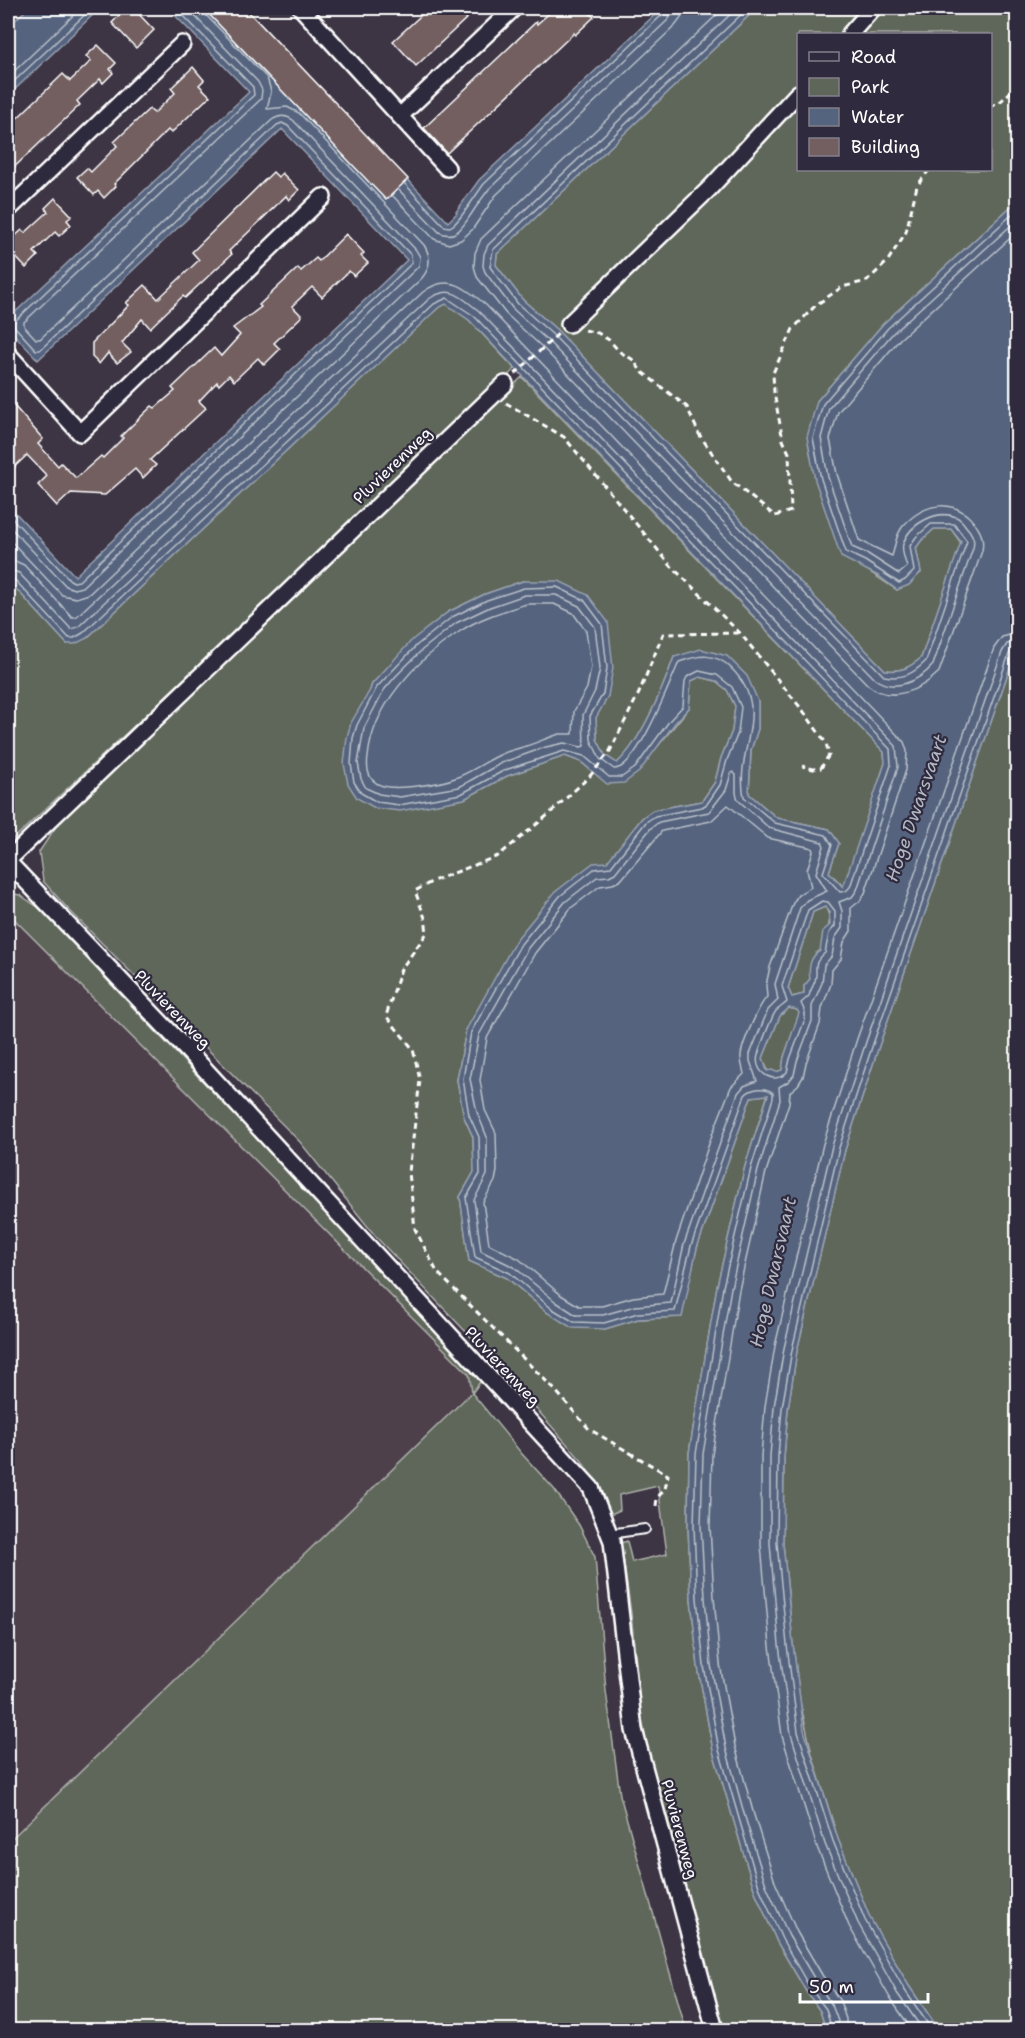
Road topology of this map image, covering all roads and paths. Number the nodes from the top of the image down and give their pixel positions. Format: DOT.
graph roads {
  1 [pos="301,8"];
  2 [pos="514,8"];
  3 [pos="873,8"];
  4 [pos="851,33"];
  5 [pos="182,44"];
  6 [pos="1017,85"];
  7 [pos="797,94"];
  8 [pos="992,106"];
  9 [pos="400,116"];
  10 [pos="447,168"];
  11 [pos="928,171"];
  12 [pos="322,197"];
  13 [pos="8,210"];
  14 [pos="569,324"];
  15 [pos="8,354"];
  16 [pos="505,384"];
  17 [pos="492,394"];
  18 [pos="740,633"];
  19 [pos="802,766"];
  20 [pos="8,861"];
  21 [pos="656,1506"];
  22 [pos="645,1529"];
  23 [pos="609,1534"];
  24 [pos="715,2031"];
  1 -- 9 [label="street"];
  2 -- 9 [label="street"];
  3 -- 4 [label="street"];
  5 -- 13 [label="street"];
  6 -- 8 [label="path"];
  7 -- 14 [label="street"];
  9 -- 10 [label="street"];
  11 -- 14 [label="path"];
  12 -- 15 [label="street"];
  14 -- 16 [label="path"];
  16 -- 17 [label="street, Pluvierenweg"];
  17 -- 18 [label="path"];
  17 -- 20 [label="street, Pluvierenweg"];
  18 -- 19 [label="path"];
  18 -- 21 [label="path"];
  20 -- 23 [label="street, Pluvierenweg"];
  22 -- 23 [label="lane"];
  23 -- 24 [label="street, Pluvierenweg"];
}
